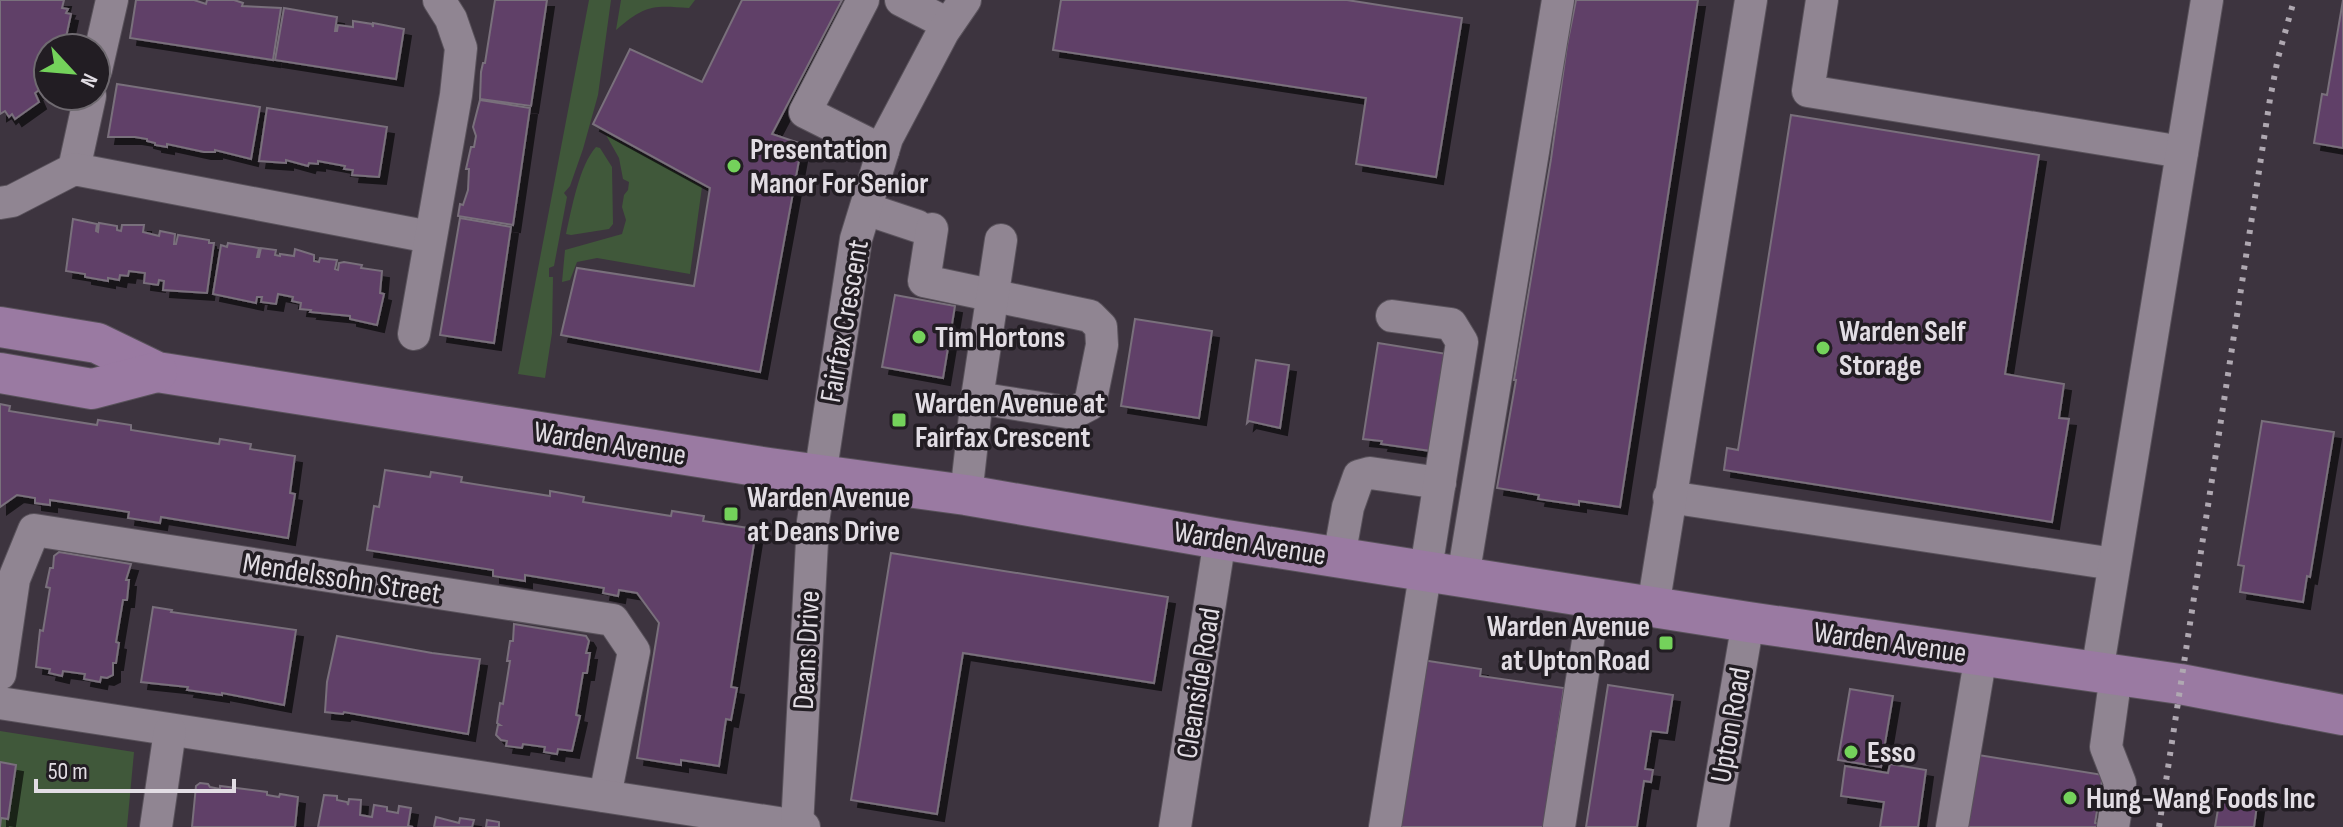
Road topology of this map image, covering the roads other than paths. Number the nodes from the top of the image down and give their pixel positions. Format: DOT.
graph roads {
  1 [pos="112,0"];
  2 [pos="439,0"];
  3 [pos="863,0"];
  4 [pos="901,0"];
  5 [pos="1558,0"];
  6 [pos="1751,0"];
  7 [pos="1822,0"];
  8 [pos="2207,0"];
  9 [pos="956,12"];
  10 [pos="105,32"];
  11 [pos="86,112"];
  12 [pos="883,151"];
  13 [pos="2182,152"];
  14 [pos="74,169"];
  15 [pos="0,203"];
  16 [pos="866,209"];
  17 [pos="430,237"];
  18 [pos="1001,240"];
  19 [pos="994,294"];
  20 [pos="1392,316"];
  21 [pos="0,327"];
  22 [pos="414,334"];
  23 [pos="157,372"];
  24 [pos="0,373"];
  25 [pos="977,398"];
  26 [pos="819,474"];
  27 [pos="1440,483"];
  28 [pos="966,495"];
  29 [pos="1669,497"];
  30 [pos="1220,539"];
  31 [pos="1339,557"];
  32 [pos="2114,564"];
  33 [pos="1424,571"];
  34 [pos="1463,577"];
  35 [pos="1595,596"];
  36 [pos="1653,607"];
  37 [pos="1748,622"];
  38 [pos="1981,655"];
  39 [pos="0,674"];
  40 [pos="2107,674"];
  41 [pos="0,703"];
  42 [pos="2343,715"];
  43 [pos="170,731"];
  44 [pos="605,796"];
  45 [pos="156,827"];
  46 [pos="799,827"];
  47 [pos="1175,827"];
  48 [pos="1385,827"];
  49 [pos="1559,827"];
  50 [pos="1713,827"];
  51 [pos="1952,827"];
  52 [pos="2113,827"];
  1 -- 10 [label="street"];
  2 -- 17 [label="street"];
  3 -- 12 [label="street"];
  4 -- 9 [label="street"];
  5 -- 34 [label="street"];
  6 -- 29 [label="street"];
  7 -- 13 [label="street"];
  8 -- 13 [label="street"];
  9 -- 12 [label="street, Fairfax Crescent"];
  11 -- 14 [label="street"];
  12 -- 16 [label="street, Fairfax Crescent"];
  13 -- 32 [label="street"];
  14 -- 15 [label="street"];
  14 -- 17 [label="street"];
  16 -- 19 [label="street"];
  16 -- 26 [label="street, Fairfax Crescent"];
  17 -- 22 [label="street"];
  18 -- 19 [label="street"];
  19 -- 25 [label="street"];
  19 -- 25 [label="street"];
  20 -- 27 [label="street"];
  21 -- 23 [label="main road, Warden Avenue"];
  23 -- 24 [label="main road, Warden Avenue"];
  23 -- 26 [label="main road, Warden Avenue"];
  25 -- 28 [label="street"];
  26 -- 28 [label="main road, Warden Avenue"];
  26 -- 46 [label="street, Deans Drive"];
  27 -- 31 [label="street"];
  27 -- 33 [label="street"];
  28 -- 30 [label="main road, Warden Avenue"];
  29 -- 32 [label="street"];
  29 -- 36 [label="street"];
  30 -- 31 [label="main road, Warden Avenue"];
  30 -- 47 [label="street, Cleanside Road"];
  31 -- 33 [label="main road, Warden Avenue"];
  32 -- 40 [label="street"];
  33 -- 34 [label="main road, Warden Avenue"];
  33 -- 48 [label="street"];
  34 -- 35 [label="main road, Warden Avenue"];
  35 -- 36 [label="main road, Warden Avenue"];
  35 -- 49 [label="street"];
  36 -- 37 [label="main road, Warden Avenue"];
  37 -- 38 [label="main road, Warden Avenue"];
  37 -- 50 [label="street, Upton Road"];
  38 -- 40 [label="main road, Warden Avenue"];
  38 -- 51 [label="street"];
  39 -- 44 [label="street, Mendelssohn Street"];
  40 -- 42 [label="main road, Warden Avenue"];
  40 -- 52 [label="street"];
  41 -- 43 [label="street"];
  43 -- 44 [label="street"];
  43 -- 45 [label="street"];
  44 -- 46 [label="street"];
}
